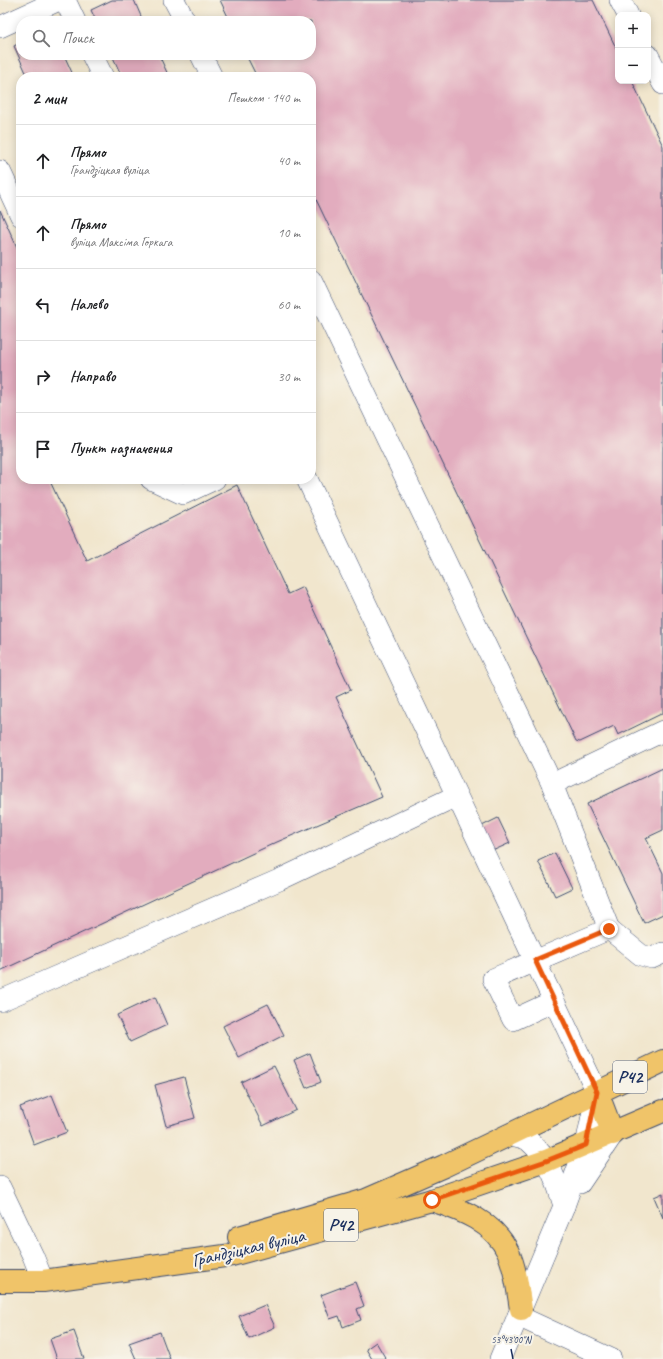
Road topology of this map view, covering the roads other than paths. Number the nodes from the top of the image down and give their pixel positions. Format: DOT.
graph roads {
  1 [pos="59,0"];
  2 [pos="64,0"];
  3 [pos="174,0"];
  4 [pos="620,0"];
  5 [pos="626,12"];
  6 [pos="24,16"];
  7 [pos="72,16"];
  8 [pos="182,16"];
  9 [pos="16,20"];
  10 [pos="0,27"];
  11 [pos="94,60"];
  12 [pos="204,60"];
  13 [pos="651,60"];
  14 [pos="100,72"];
  15 [pos="210,72"];
  16 [pos="663,84"];
  17 [pos="0,171"];
  18 [pos="16,205"];
  19 [pos="316,290"];
  20 [pos="162,484"];
  21 [pos="205,484"];
  22 [pos="309,484"];
  23 [pos="663,731"];
  24 [pos="552,784"];
  25 [pos="456,796"];
  26 [pos="609,929"];
  27 [pos="663,953"];
  28 [pos="535,960"];
  29 [pos="554,1000"];
  30 [pos="0,1001"];
  31 [pos="663,1061"];
  32 [pos="597,1092"];
  33 [pos="663,1111"];
  34 [pos="613,1134"];
  35 [pos="508,1135"];
  36 [pos="586,1145"];
  37 [pos="546,1161"];
  38 [pos="0,1187"];
  39 [pos="432,1200"];
  40 [pos="564,1206"];
  41 [pos="131,1270"];
  42 [pos="43,1280"];
  43 [pos="0,1281"];
  44 [pos="520,1312"];
  45 [pos="500,1359"];
  46 [pos="611,1359"];
  1 -- 6 [label="street"];
  2 -- 7 [label="street"];
  3 -- 8 [label="street"];
  4 -- 5 [label="street"];
  9 -- 10 [label="street"];
  11 -- 14 [label="street"];
  12 -- 15 [label="street"];
  13 -- 16 [label="street"];
  17 -- 18 [label="street"];
  19 -- 24 [label="street"];
  20 -- 21 [label="street"];
  22 -- 25 [label="street"];
  23 -- 24 [label="street"];
  24 -- 26 [label="street"];
  25 -- 28 [label="street"];
  25 -- 30 [label="street"];
  26 -- 27 [label="street"];
  26 -- 28 [label="street"];
  28 -- 29 [label="street"];
  28 -- 29 [label="street"];
  29 -- 32 [label="street"];
  31 -- 32 [label="main road, Р42"];
  32 -- 34 [label="main road"];
  32 -- 35 [label="main road, Р42"];
  32 -- 36 [label="street"];
  33 -- 34 [label="main road, Р42"];
  34 -- 36 [label="main road, Р42"];
  34 -- 40 [label="street"];
  35 -- 37 [label="street"];
  35 -- 41 [label="main road, Грандзіцкая вуліца / Р42"];
  36 -- 37 [label="main road, Р42"];
  36 -- 40 [label="street"];
  37 -- 39 [label="main road, Грандзіцкая вуліца / Р42"];
  37 -- 40 [label="street"];
  38 -- 42 [label="street"];
  39 -- 41 [label="main road, Грандзіцкая вуліца / Р42"];
  39 -- 44 [label="main road"];
  40 -- 44 [label="street"];
  41 -- 42 [label="main road, Грандзіцкая вуліца / Р42"];
  42 -- 43 [label="main road, Грандзіцкая вуліца / Р42"];
  44 -- 45 [label="street"];
  44 -- 46 [label="street"];
}
